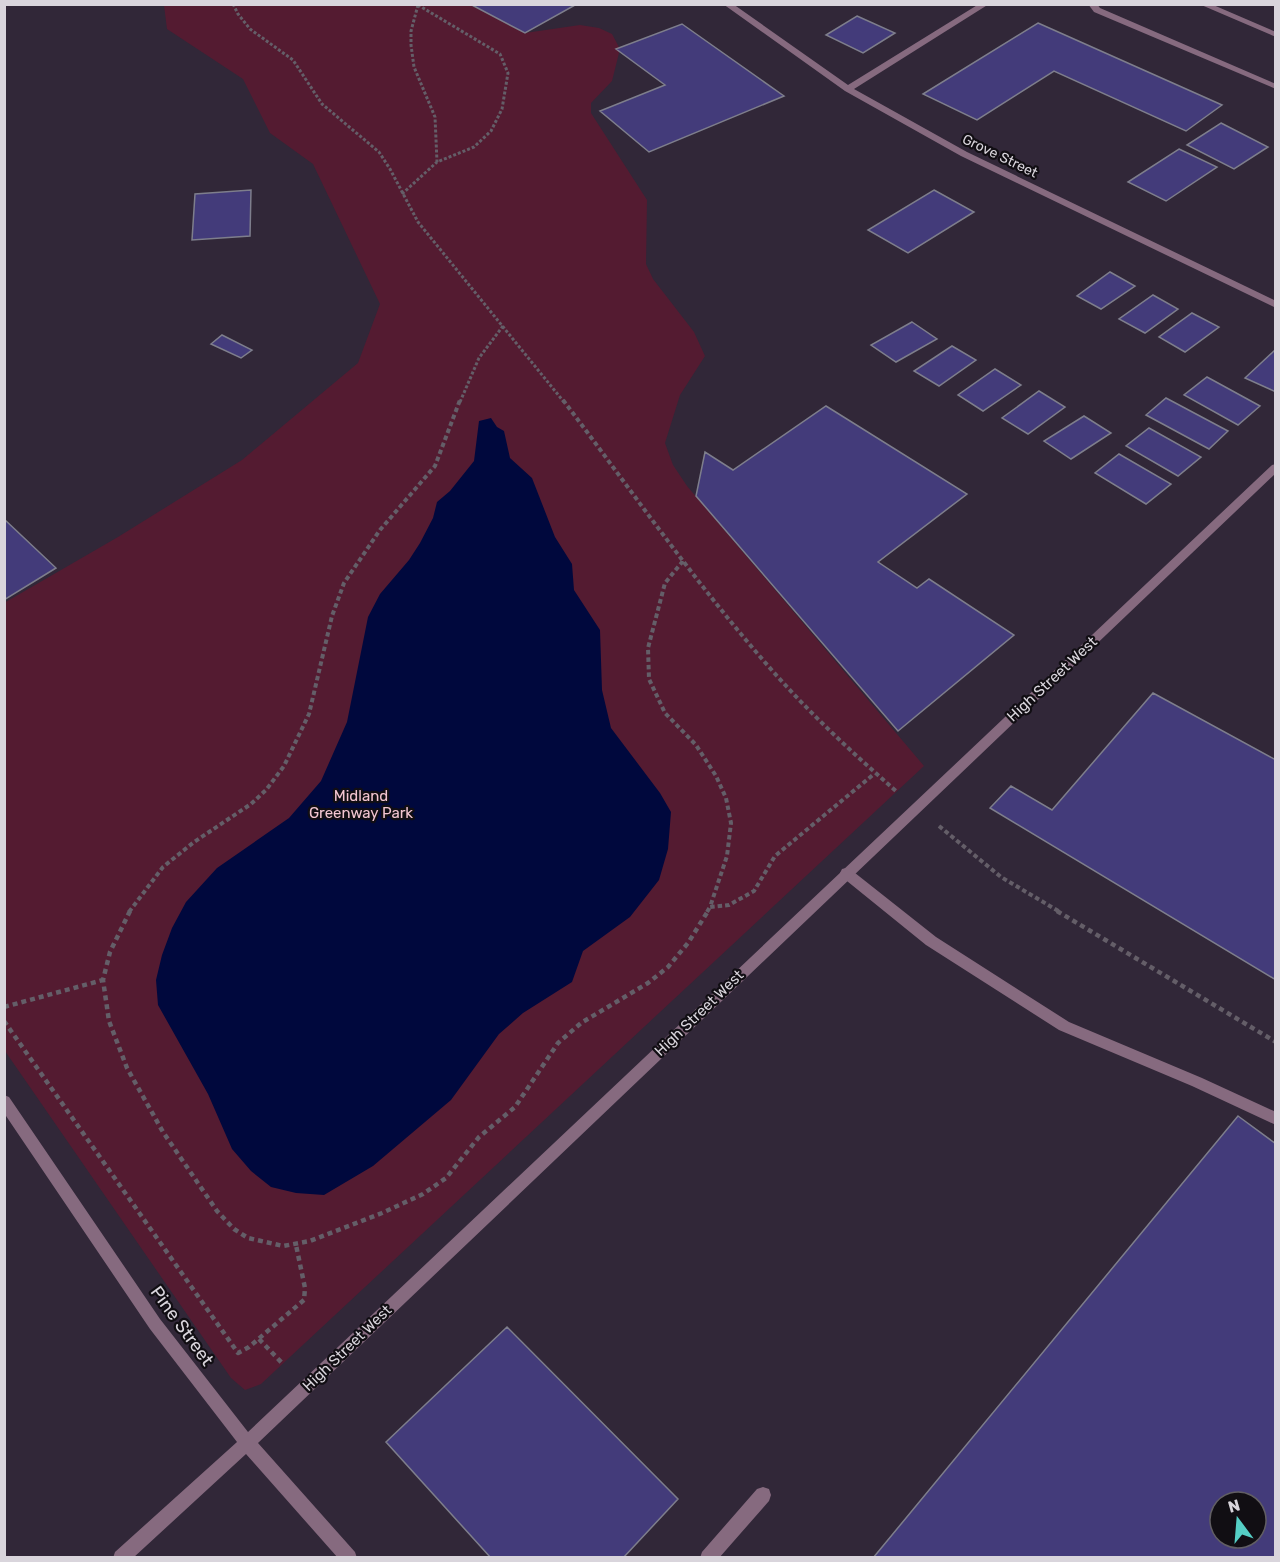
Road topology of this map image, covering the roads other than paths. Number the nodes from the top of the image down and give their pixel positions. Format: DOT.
graph roads {
  1 [pos="727,4"];
  2 [pos="985,4"];
  3 [pos="1092,4"];
  4 [pos="1203,4"];
  5 [pos="1275,35"];
  6 [pos="1275,87"];
  7 [pos="848,89"];
  8 [pos="1275,305"];
  9 [pos="1275,467"];
  10 [pos="846,873"];
  11 [pos="4,1101"];
  12 [pos="1275,1119"];
  13 [pos="247,1443"];
  14 [pos="764,1495"];
  15 [pos="123,1557"];
  16 [pos="349,1557"];
  17 [pos="708,1557"];
  1 -- 7 [label="street, Grove Street"];
  2 -- 7 [label="street"];
  3 -- 6 [label="street"];
  4 -- 5 [label="street"];
  7 -- 8 [label="street, Grove Street"];
  9 -- 10 [label="street, High Street West"];
  10 -- 12 [label="street"];
  10 -- 13 [label="street, High Street West"];
  11 -- 13 [label="street, Pine Street"];
  13 -- 15 [label="street, High Street West"];
  13 -- 16 [label="street, Pine Street"];
  14 -- 17 [label="street"];
}
